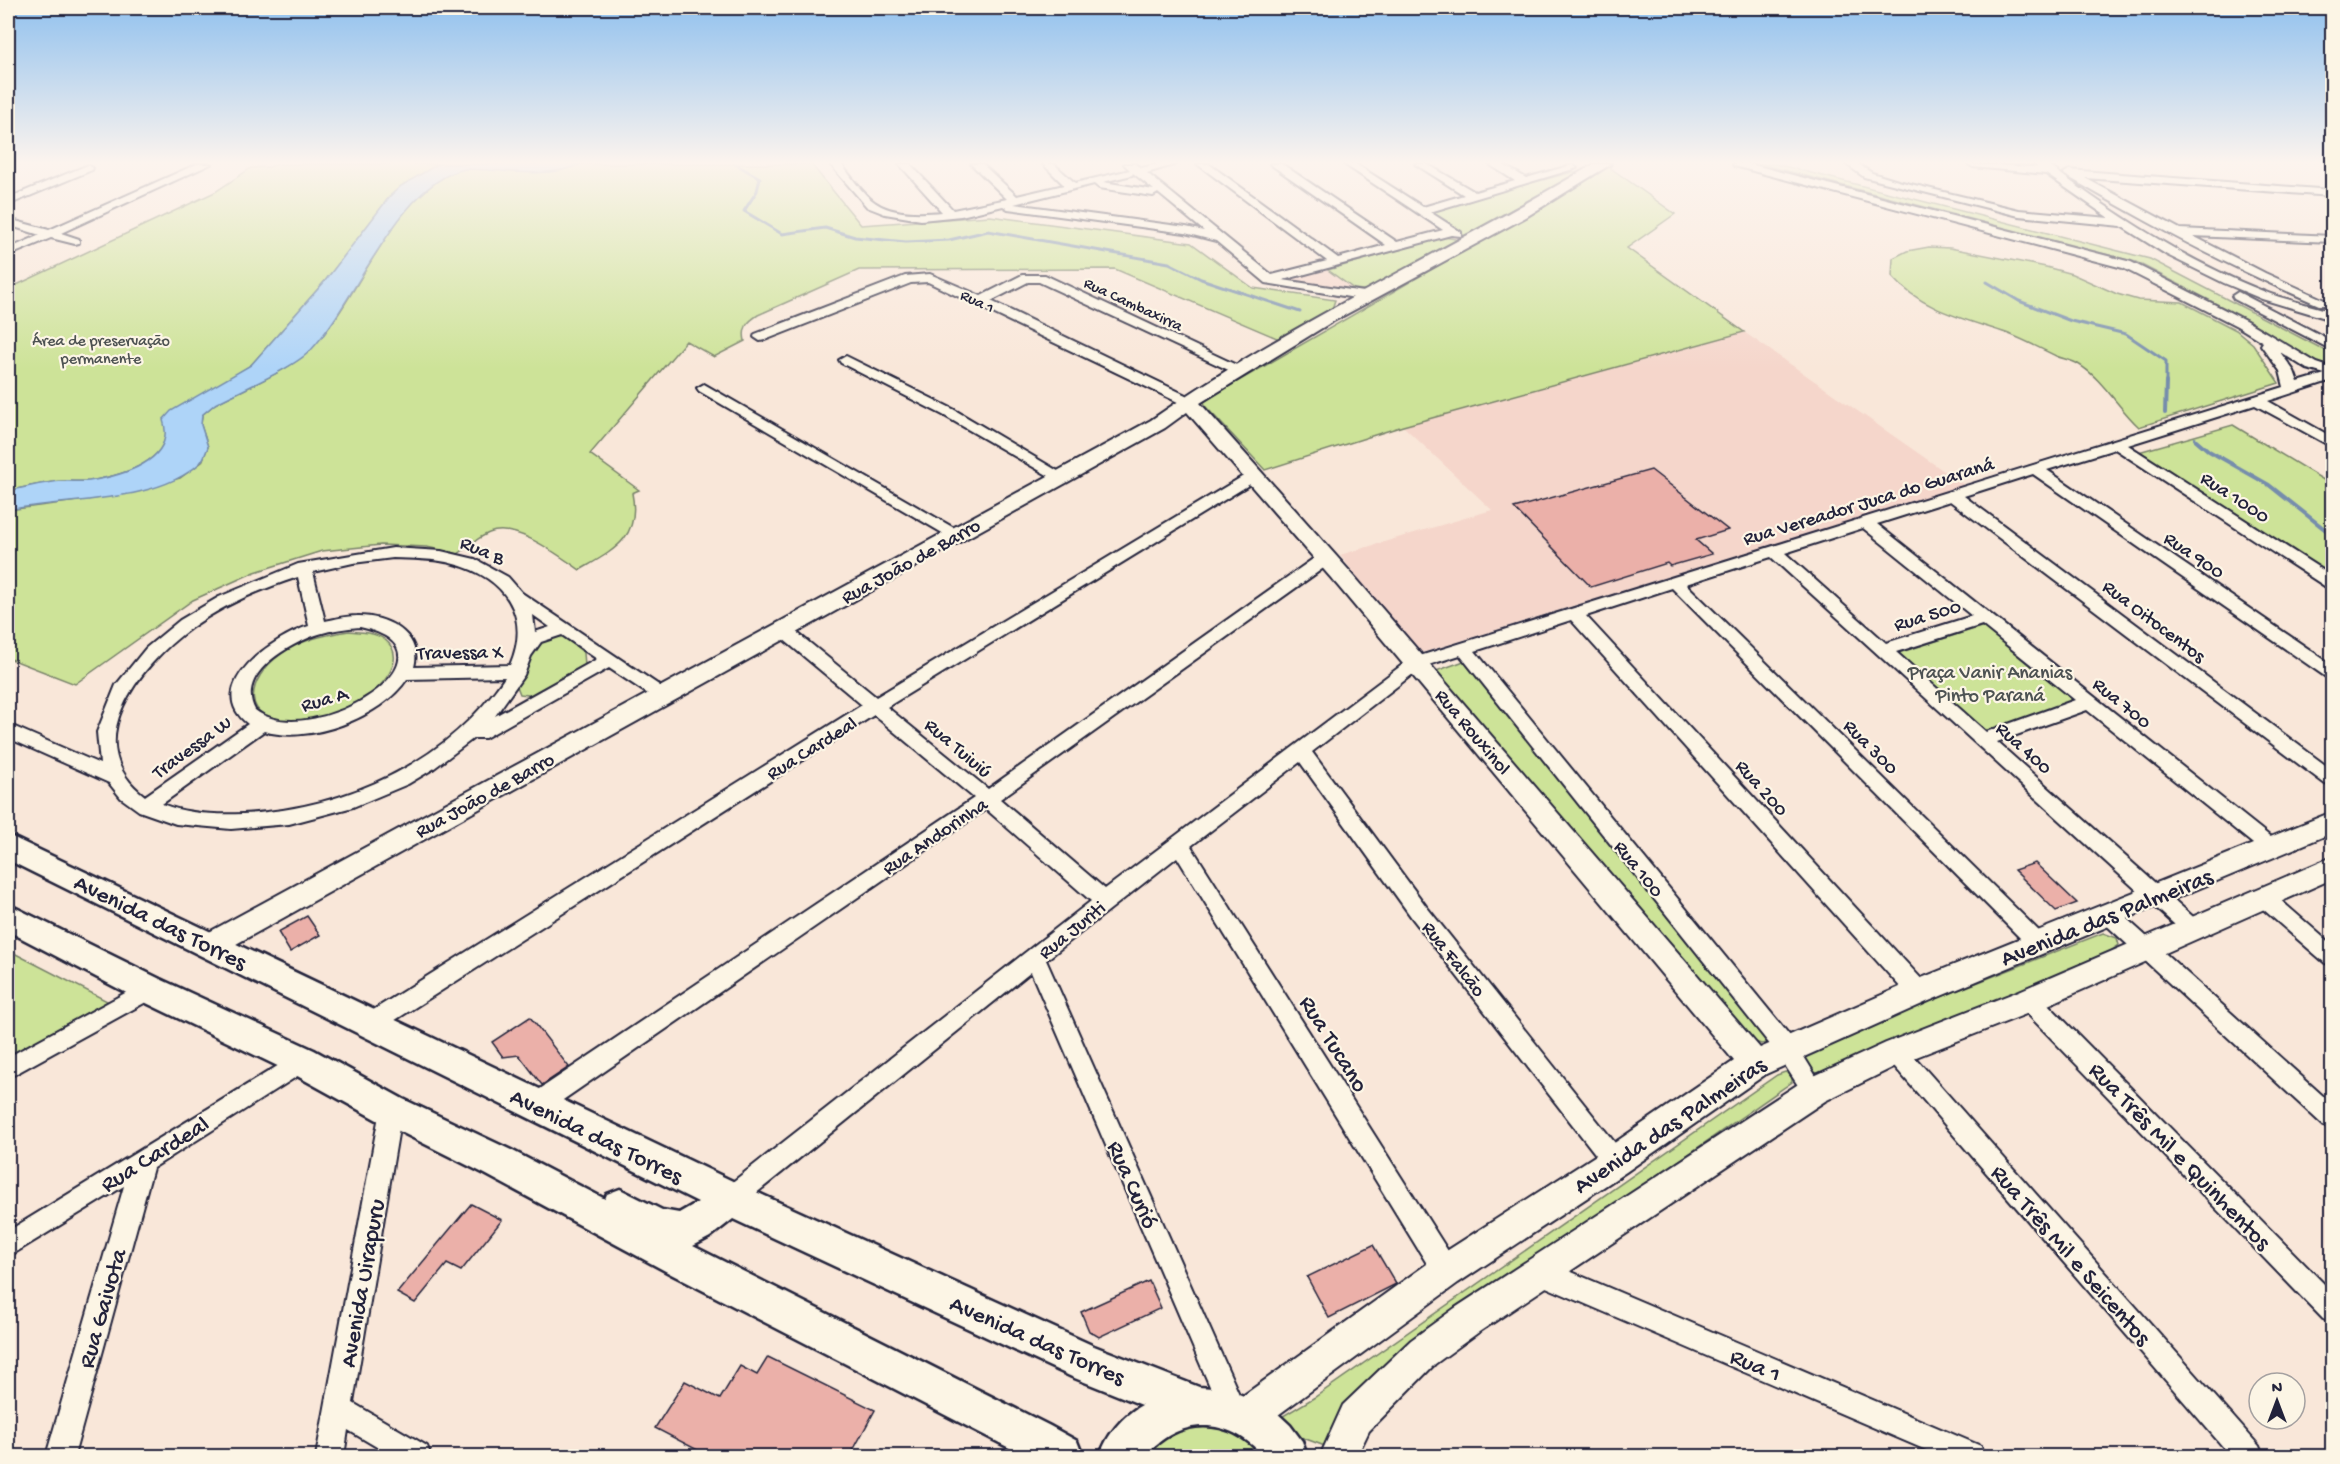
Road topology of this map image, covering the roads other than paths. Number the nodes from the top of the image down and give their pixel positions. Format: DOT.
graph roads {
  1 [pos="44,232"];
  2 [pos="54,232"];
  3 [pos="1205,232"];
  4 [pos="1295,232"];
  5 [pos="1375,232"];
  6 [pos="1447,232"];
  7 [pos="1454,232"];
  8 [pos="1486,232"];
  9 [pos="2001,232"];
  10 [pos="2137,232"];
  11 [pos="2178,232"];
  12 [pos="2202,232"];
  13 [pos="50,234"];
  14 [pos="2332,239"];
  15 [pos="75,241"];
  16 [pos="1469,241"];
  17 [pos="1395,246"];
  18 [pos="8,253"];
  19 [pos="1336,262"];
  20 [pos="2261,276"];
  21 [pos="1270,280"];
  22 [pos="2231,283"];
  23 [pos="2332,294"];
  24 [pos="2304,295"];
  25 [pos="1367,296"];
  26 [pos="981,300"];
  27 [pos="2288,303"];
  28 [pos="2332,306"];
  29 [pos="2332,316"];
  30 [pos="2294,326"];
  31 [pos="2248,327"];
  32 [pos="760,337"];
  33 [pos="2332,346"];
  34 [pos="846,360"];
  35 [pos="2285,369"];
  36 [pos="1240,370"];
  37 [pos="2327,378"];
  38 [pos="704,388"];
  39 [pos="2291,389"];
  40 [pos="2258,400"];
  41 [pos="1189,402"];
  42 [pos="2332,443"];
  43 [pos="2117,444"];
  44 [pos="2035,469"];
  45 [pos="1255,475"];
  46 [pos="1060,477"];
  47 [pos="1952,495"];
  48 [pos="1865,522"];
  49 [pos="956,535"];
  50 [pos="1773,551"];
  51 [pos="1326,558"];
  52 [pos="304,568"];
  53 [pos="1675,582"];
  54 [pos="2332,583"];
  55 [pos="516,596"];
  56 [pos="1574,613"];
  57 [pos="1985,618"];
  58 [pos="565,627"];
  59 [pos="318,628"];
  60 [pos="783,630"];
  61 [pos="1463,648"];
  62 [pos="1882,650"];
  63 [pos="525,652"];
  64 [pos="611,660"];
  65 [pos="1416,663"];
  66 [pos="403,673"];
  67 [pos="2332,673"];
  68 [pos="514,679"];
  69 [pos="663,696"];
  70 [pos="2090,702"];
  71 [pos="530,704"];
  72 [pos="875,706"];
  73 [pos="261,724"];
  74 [pos="8,731"];
  75 [pos="1983,740"];
  76 [pos="448,750"];
  77 [pos="1301,750"];
  78 [pos="115,778"];
  79 [pos="2332,779"];
  80 [pos="987,799"];
  81 [pos="146,806"];
  82 [pos="2332,822"];
  83 [pos="1179,844"];
  84 [pos="2270,847"];
  85 [pos="17,854"];
  86 [pos="2332,868"];
  87 [pos="2156,895"];
  88 [pos="2264,897"];
  89 [pos="1105,901"];
  90 [pos="2109,915"];
  91 [pos="8,917"];
  92 [pos="2193,929"];
  93 [pos="2038,943"];
  94 [pos="210,945"];
  95 [pos="2145,948"];
  96 [pos="1035,957"];
  97 [pos="2332,957"];
  98 [pos="149,989"];
  99 [pos="1919,992"];
  100 [pos="2029,1000"];
  101 [pos="370,1024"];
  102 [pos="1787,1049"];
  103 [pos="1896,1052"];
  104 [pos="302,1061"];
  105 [pos="1755,1064"];
  106 [pos="8,1068"];
  107 [pos="1814,1091"];
  108 [pos="536,1105"];
  109 [pos="391,1110"];
  110 [pos="2332,1118"];
  111 [pos="143,1160"];
  112 [pos="1616,1161"];
  113 [pos="498,1162"];
  114 [pos="730,1199"];
  115 [pos="8,1245"];
  116 [pos="1446,1271"];
  117 [pos="1541,1272"];
  118 [pos="2332,1310"];
  119 [pos="338,1409"];
  120 [pos="1224,1410"];
  121 [pos="1291,1453"];
  122 [pos="60,1456"];
  123 [pos="330,1456"];
  124 [pos="417,1456"];
  125 [pos="1062,1456"];
  126 [pos="1120,1456"];
  127 [pos="1338,1456"];
  128 [pos="1971,1456"];
  129 [pos="2249,1456"];
  1 -- 13 [label="street"];
  2 -- 13 [label="street"];
  3 -- 21 [label="street"];
  4 -- 19 [label="street"];
  5 -- 17 [label="street"];
  6 -- 17 [label="street"];
  7 -- 16 [label="street"];
  8 -- 16 [label="street, Rua João de Barro"];
  9 -- 31 [label="street"];
  10 -- 22 [label="street"];
  11 -- 20 [label="street"];
  12 -- 14 [label="street"];
  13 -- 15 [label="street"];
  13 -- 18 [label="street"];
  16 -- 25 [label="street, Rua João de Barro"];
  17 -- 19 [label="street"];
  19 -- 21 [label="street"];
  20 -- 22 [label="street"];
  20 -- 24 [label="street"];
  21 -- 25 [label="street"];
  22 -- 27 [label="street"];
  22 -- 30 [label="street"];
  23 -- 24 [label="street"];
  24 -- 27 [label="street"];
  24 -- 28 [label="street"];
  25 -- 36 [label="street, Rua João de Barro"];
  26 -- 32 [label="street, Rua 1"];
  26 -- 36 [label="street, Rua Cambaxirra"];
  26 -- 41 [label="street, Rua 1"];
  27 -- 29 [label="street"];
  27 -- 30 [label="street"];
  30 -- 33 [label="street"];
  31 -- 35 [label="street"];
  31 -- 37 [label="street"];
  34 -- 46 [label="street"];
  35 -- 37 [label="street"];
  35 -- 39 [label="street"];
  36 -- 41 [label="street, Rua João de Barro"];
  37 -- 39 [label="street, Rua Vereador Juca do Guaraná"];
  38 -- 49 [label="street"];
  39 -- 40 [label="street, Rua Vereador Juca do Guaraná"];
  40 -- 42 [label="street"];
  40 -- 43 [label="street, Rua Vereador Juca do Guaraná"];
  41 -- 45 [label="street, Rua Rouxinol"];
  41 -- 46 [label="street, Rua João de Barro"];
  43 -- 44 [label="street, Rua Vereador Juca do Guaraná"];
  43 -- 54 [label="street, Rua 1000"];
  44 -- 47 [label="street, Rua Vereador Juca do Guaraná"];
  44 -- 67 [label="street, Rua 900"];
  45 -- 51 [label="street, Rua Rouxinol"];
  45 -- 72 [label="street, Rua Cardeal"];
  46 -- 49 [label="street, Rua João de Barro"];
  47 -- 48 [label="street, Rua Vereador Juca do Guaraná"];
  47 -- 79 [label="street, Rua Oitocentos"];
  48 -- 50 [label="street, Rua Vereador Juca do Guaraná"];
  48 -- 57 [label="street, Rua 700"];
  49 -- 60 [label="street, Rua João de Barro"];
  50 -- 53 [label="street, Rua Vereador Juca do Guaraná"];
  50 -- 62 [label="street, Rua 400"];
  51 -- 65 [label="street, Rua Rouxinol"];
  51 -- 80 [label="street, Rua Andorinha"];
  52 -- 55 [label="street, Rua B"];
  52 -- 59 [label="street"];
  52 -- 78 [label="street, Rua B"];
  53 -- 56 [label="street, Rua Vereador Juca do Guaraná"];
  53 -- 93 [label="street, Rua 300"];
  55 -- 58 [label="street"];
  55 -- 63 [label="street, Rua B"];
  56 -- 61 [label="street, Rua Vereador Juca do Guaraná"];
  56 -- 99 [label="street, Rua 200"];
  57 -- 62 [label="street, Rua 500"];
  57 -- 70 [label="street, Rua 700"];
  58 -- 63 [label="street"];
  58 -- 64 [label="street"];
  59 -- 66 [label="street"];
  59 -- 73 [label="street"];
  60 -- 69 [label="street, Rua João de Barro"];
  60 -- 72 [label="street, Rua Tuiuiú"];
  61 -- 65 [label="street, Rua Vereador Juca do Guaraná"];
  61 -- 102 [label="street, Rua 100"];
  62 -- 75 [label="street, Rua 400"];
  63 -- 68 [label="street, Rua B"];
  64 -- 69 [label="street"];
  64 -- 71 [label="street"];
  65 -- 77 [label="street, Rua Juriti"];
  65 -- 105 [label="street, Rua Rouxinol"];
  66 -- 68 [label="street, Travessa X"];
  66 -- 73 [label="street, Rua A"];
  68 -- 71 [label="street"];
  68 -- 76 [label="street, Rua B"];
  69 -- 94 [label="street, Rua João de Barro"];
  70 -- 75 [label="street"];
  70 -- 84 [label="street, Rua 700"];
  71 -- 76 [label="street"];
  72 -- 80 [label="street, Rua Tuiuiú"];
  72 -- 101 [label="street, Rua Cardeal"];
  73 -- 81 [label="street, Travessa W"];
  74 -- 78 [label="street, Rua B"];
  75 -- 87 [label="street, Rua 400"];
  76 -- 81 [label="street, Rua B"];
  77 -- 83 [label="street, Rua Juriti"];
  77 -- 112 [label="street, Rua Falcão"];
  78 -- 81 [label="street, Rua B"];
  80 -- 89 [label="street, Rua Tuiuiú"];
  80 -- 108 [label="street, Rua Andorinha"];
  82 -- 84 [label="street, Avenida das Palmeiras"];
  83 -- 89 [label="street, Rua Juriti"];
  83 -- 116 [label="street, Rua Tucano"];
  84 -- 87 [label="street, Avenida das Palmeiras"];
  85 -- 94 [label="main road, Avenida das Torres"];
  86 -- 88 [label="street, Avenida das Palmeiras"];
  87 -- 90 [label="street, Avenida das Palmeiras"];
  87 -- 92 [label="street, Rua 400"];
  88 -- 92 [label="street, Avenida das Palmeiras"];
  88 -- 97 [label="street"];
  89 -- 96 [label="street, Rua Juriti"];
  90 -- 93 [label="street, Avenida das Palmeiras"];
  90 -- 95 [label="street"];
  91 -- 98 [label="main road"];
  92 -- 95 [label="street, Avenida das Palmeiras"];
  93 -- 99 [label="street, Avenida das Palmeiras"];
  94 -- 101 [label="main road, Avenida das Torres"];
  95 -- 100 [label="street, Avenida das Palmeiras"];
  95 -- 110 [label="street"];
  96 -- 114 [label="street, Rua Juriti"];
  96 -- 120 [label="street, Rua Curió"];
  98 -- 104 [label="main road"];
  98 -- 106 [label="street"];
  99 -- 102 [label="street, Avenida das Palmeiras"];
  100 -- 103 [label="street, Avenida das Palmeiras"];
  100 -- 118 [label="street, Rua Três Mil e Quinhentos"];
  101 -- 108 [label="main road, Avenida das Torres"];
  102 -- 105 [label="street, Avenida das Palmeiras"];
  102 -- 107 [label="street, Rua 100"];
  103 -- 107 [label="street, Avenida das Palmeiras"];
  103 -- 129 [label="street, Rua Três Mil e Seicentos"];
  104 -- 109 [label="main road"];
  104 -- 111 [label="street, Rua Cardeal"];
  105 -- 112 [label="street, Avenida das Palmeiras"];
  107 -- 117 [label="street, Avenida das Palmeiras"];
  108 -- 114 [label="main road, Avenida das Torres"];
  109 -- 113 [label="main road"];
  109 -- 119 [label="street, Avenida Uirapuru"];
  111 -- 115 [label="street, Rua Cardeal"];
  111 -- 122 [label="street, Rua Gaivota"];
  112 -- 116 [label="street, Avenida das Palmeiras"];
  113 -- 114 [label="main road"];
  113 -- 125 [label="main road"];
  114 -- 120 [label="main road, Avenida das Torres"];
  116 -- 120 [label="street, Avenida das Palmeiras"];
  117 -- 127 [label="street, Avenida das Palmeiras"];
  117 -- 128 [label="street, Rua 1"];
  119 -- 123 [label="street, Avenida Uirapuru"];
  119 -- 124 [label="street"];
  120 -- 121 [label="main road, Avenida das Torres"];
  120 -- 126 [label="main road"];
}
